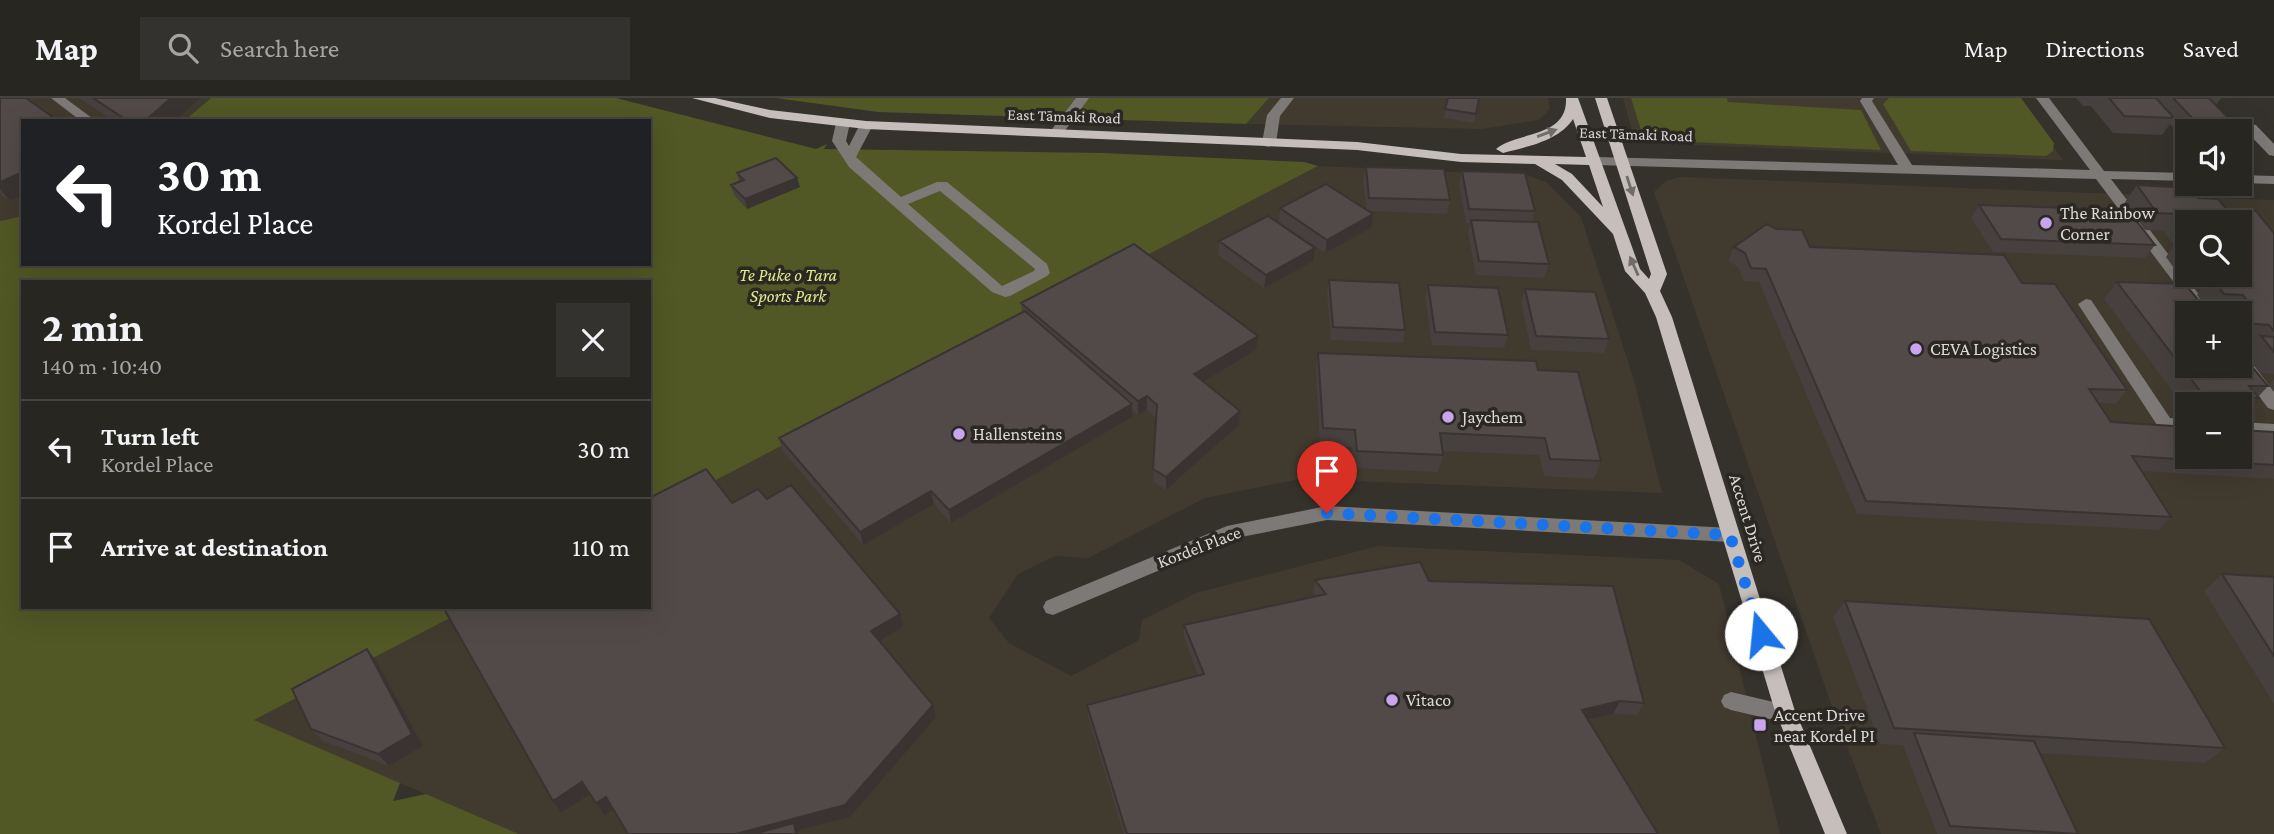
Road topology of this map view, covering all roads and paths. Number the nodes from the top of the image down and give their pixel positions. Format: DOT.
graph roads {
  1 [pos="57,98"];
  2 [pos="698,98"];
  3 [pos="1083,98"];
  4 [pos="1288,98"];
  5 [pos="1601,98"];
  6 [pos="1868,98"];
  7 [pos="2042,98"];
  8 [pos="1572,99"];
  9 [pos="87,119"];
  10 [pos="843,122"];
  11 [pos="866,125"];
  12 [pos="2252,128"];
  13 [pos="1056,133"];
  14 [pos="1269,143"];
  15 [pos="1503,149"];
  16 [pos="1431,152"];
  17 [pos="2274,152"];
  18 [pos="1593,155"];
  19 [pos="1620,156"];
  20 [pos="850,157"];
  21 [pos="1538,159"];
  22 [pos="1906,167"];
  23 [pos="2098,172"];
  24 [pos="2175,176"];
  25 [pos="2252,179"];
  26 [pos="2274,180"];
  27 [pos="899,202"];
  28 [pos="1624,237"];
  29 [pos="1652,291"];
  30 [pos="2196,301"];
  31 [pos="2086,304"];
  32 [pos="2252,375"];
  33 [pos="2274,404"];
  34 [pos="2175,424"];
  35 [pos="2252,428"];
  36 [pos="2274,429"];
  37 [pos="1730,535"];
  38 [pos="1053,607"];
  39 [pos="1731,701"];
  40 [pos="1786,713"];
  41 [pos="1836,834"];
  1 -- 9 [label="street"];
  2 -- 10 [label="main road, East Tāmaki Road"];
  3 -- 13 [label="street"];
  4 -- 14 [label="street"];
  5 -- 19 [label="main road, Accent Drive"];
  6 -- 22 [label="street"];
  7 -- 23 [label="street"];
  15 -- 8 [label="main road, one-way"];
  8 -- 18 [label="main road, Accent Drive"];
  10 -- 11 [label="main road, East Tāmaki Road"];
  10 -- 20 [label="street"];
  11 -- 13 [label="main road, East Tāmaki Road"];
  11 -- 20 [label="street"];
  12 -- 17 [label="street"];
  13 -- 14 [label="main road, East Tāmaki Road"];
  14 -- 16 [label="main road, East Tāmaki Road"];
  15 -- 16 [label="main road, East Tāmaki Road"];
  15 -- 18 [label="main road, East Tāmaki Road"];
  16 -- 21 [label="main road, East Tāmaki Road"];
  18 -- 19 [label="street, East Tāmaki Road"];
  18 -- 21 [label="main road, East Tāmaki Road"];
  18 -- 28 [label="main road, Accent Drive"];
  19 -- 22 [label="street, East Tāmaki Road"];
  19 -- 29 [label="main road, Accent Drive, one-way"];
  20 -- 27 [label="street"];
  21 -- 28 [label="main road"];
  22 -- 23 [label="street, East Tāmaki Road"];
  23 -- 24 [label="street, East Tāmaki Road"];
  23 -- 30 [label="street"];
  25 -- 26 [label="street"];
  27 -- 27 [label="street"];
  29 -- 28 [label="main road, Accent Drive, one-way"];
  29 -- 37 [label="main road, Accent Drive"];
  31 -- 34 [label="street"];
  32 -- 33 [label="street"];
  35 -- 36 [label="street"];
  37 -- 38 [label="street, Kordel Place"];
  37 -- 40 [label="main road, Accent Drive"];
  39 -- 40 [label="street"];
  40 -- 41 [label="main road, Accent Drive"];
}
